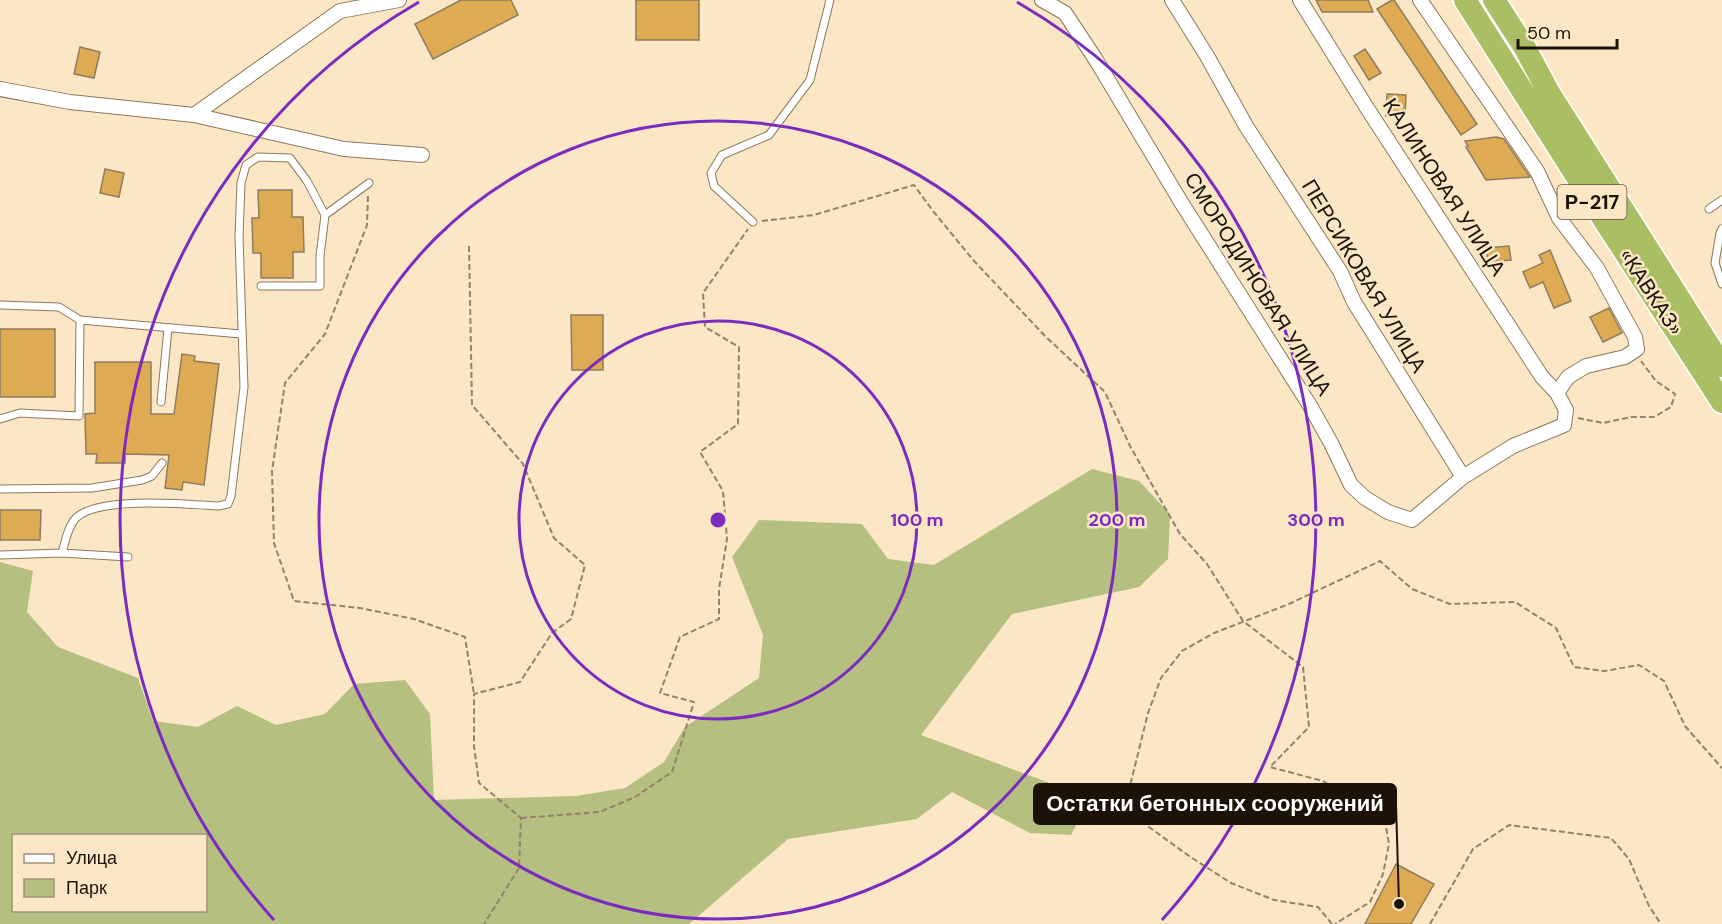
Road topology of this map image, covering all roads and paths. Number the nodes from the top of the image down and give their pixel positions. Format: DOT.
graph roads {
  1 [pos="399,0"];
  2 [pos="830,0"];
  3 [pos="1041,0"];
  4 [pos="1172,0"];
  5 [pos="1300,0"];
  6 [pos="1420,0"];
  7 [pos="1465,0"];
  8 [pos="1494,0"];
  9 [pos="0,90"];
  10 [pos="194,115"];
  11 [pos="422,155"];
  12 [pos="369,183"];
  13 [pos="1722,200"];
  14 [pos="1709,209"];
  15 [pos="325,215"];
  16 [pos="753,222"];
  17 [pos="1722,229"];
  18 [pos="469,246"];
  19 [pos="1722,284"];
  20 [pos="261,286"];
  21 [pos="0,304"];
  22 [pos="80,320"];
  23 [pos="168,328"];
  24 [pos="241,334"];
  25 [pos="1637,349"];
  26 [pos="1722,366"];
  27 [pos="1557,393"];
  28 [pos="161,402"];
  29 [pos="1722,402"];
  30 [pos="0,419"];
  31 [pos="1565,421"];
  32 [pos="162,464"];
  33 [pos="1463,477"];
  34 [pos="0,489"];
  35 [pos="62,553"];
  36 [pos="0,555"];
  37 [pos="128,557"];
  38 [pos="1244,621"];
  39 [pos="474,694"];
  40 [pos="1722,768"];
  41 [pos="521,818"];
  42 [pos="483,924"];
  43 [pos="1333,924"];
  44 [pos="1430,924"];
  45 [pos="1661,924"];
  1 -- 10 [label="street"];
  2 -- 16 [label="lane"];
  3 -- 33 [label="street, СМОРОДИНОВАЯ УЛИЦА"];
  4 -- 33 [label="street, ПЕРСИКОВАЯ УЛИЦА"];
  5 -- 27 [label="street, КАЛИНОВАЯ УЛИЦА"];
  6 -- 25 [label="street"];
  7 -- 29 [label="highway, «КАВКАЗ» / Р-217"];
  8 -- 26 [label="highway, «КАВКАЗ» / Р-217"];
  9 -- 10 [label="street"];
  10 -- 11 [label="street"];
  12 -- 15 [label="lane"];
  12 -- 39 [label="path"];
  13 -- 14 [label="lane"];
  15 -- 20 [label="lane"];
  15 -- 24 [label="lane"];
  16 -- 38 [label="path"];
  16 -- 41 [label="path"];
  17 -- 19 [label="lane"];
  18 -- 39 [label="path"];
  21 -- 22 [label="lane"];
  22 -- 23 [label="lane"];
  22 -- 30 [label="lane"];
  23 -- 24 [label="lane"];
  23 -- 28 [label="lane"];
  24 -- 35 [label="lane"];
  25 -- 27 [label="street"];
  25 -- 31 [label="path"];
  27 -- 31 [label="street"];
  31 -- 33 [label="street"];
  32 -- 34 [label="lane"];
  35 -- 36 [label="lane"];
  35 -- 37 [label="lane"];
  38 -- 40 [label="path"];
  38 -- 43 [label="path"];
  38 -- 43 [label="path"];
  39 -- 41 [label="path"];
  41 -- 42 [label="path"];
  44 -- 45 [label="path"];
}
